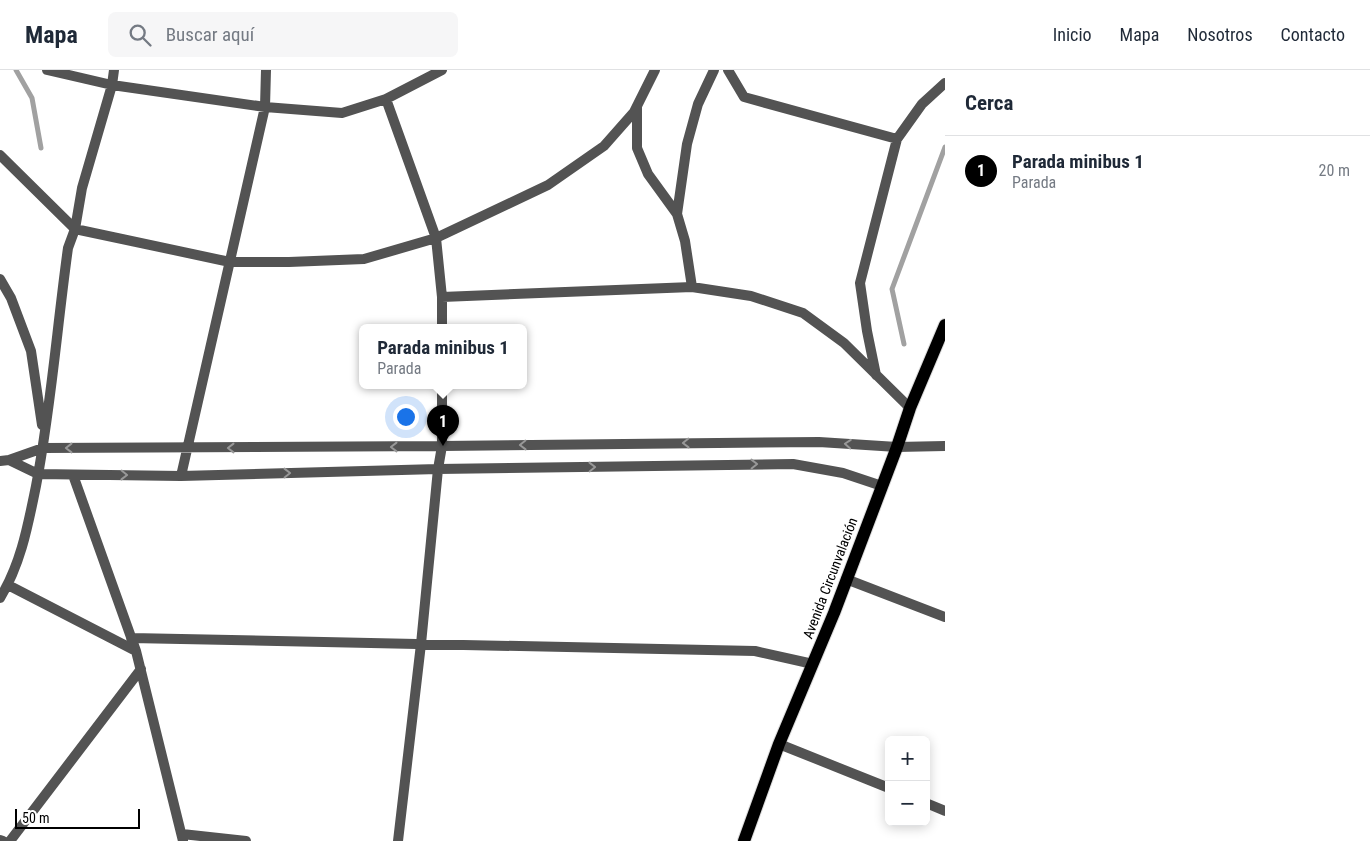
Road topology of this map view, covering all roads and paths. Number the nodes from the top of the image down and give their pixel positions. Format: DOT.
graph roads {
  1 [pos="47,70"];
  2 [pos="114,70"];
  3 [pos="266,70"];
  4 [pos="442,70"];
  5 [pos="655,70"];
  6 [pos="714,70"];
  7 [pos="728,70"];
  8 [pos="945,83"];
  9 [pos="112,85"];
  10 [pos="386,99"];
  11 [pos="637,104"];
  12 [pos="265,106"];
  13 [pos="897,139"];
  14 [pos="0,155"];
  15 [pos="678,214"];
  16 [pos="75,228"];
  17 [pos="436,238"];
  18 [pos="230,262"];
  19 [pos="0,279"];
  20 [pos="692,287"];
  21 [pos="442,297"];
  22 [pos="442,324"];
  23 [pos="945,325"];
  24 [pos="876,375"];
  25 [pos="442,389"];
  26 [pos="910,408"];
  27 [pos="44,443"];
  28 [pos="442,446"];
  29 [pos="945,446"];
  30 [pos="897,447"];
  31 [pos="187,449"];
  32 [pos="4,460"];
  33 [pos="438,469"];
  34 [pos="38,474"];
  35 [pos="73,475"];
  36 [pos="182,476"];
  37 [pos="882,486"];
  38 [pos="846,579"];
  39 [pos="8,585"];
  40 [pos="0,598"];
  41 [pos="945,617"];
  42 [pos="132,638"];
  43 [pos="421,644"];
  44 [pos="136,651"];
  45 [pos="813,664"];
  46 [pos="141,669"];
  47 [pos="779,744"];
  48 [pos="885,786"];
  49 [pos="930,805"];
  50 [pos="945,811"];
  51 [pos="182,838"];
  52 [pos="10,841"];
  53 [pos="246,841"];
  54 [pos="398,841"];
  55 [pos="744,841"];
  1 -- 9 [label="street"];
  2 -- 9 [label="street"];
  3 -- 12 [label="street"];
  4 -- 10 [label="street"];
  5 -- 11 [label="street"];
  6 -- 15 [label="street"];
  7 -- 13 [label="street"];
  8 -- 13 [label="street"];
  9 -- 12 [label="street"];
  9 -- 16 [label="street"];
  10 -- 12 [label="street"];
  10 -- 17 [label="street"];
  11 -- 15 [label="street"];
  11 -- 17 [label="street"];
  12 -- 18 [label="street"];
  13 -- 24 [label="street"];
  14 -- 16 [label="street"];
  15 -- 20 [label="street"];
  16 -- 18 [label="street"];
  16 -- 27 [label="street"];
  17 -- 18 [label="street"];
  17 -- 21 [label="street"];
  18 -- 31 [label="street"];
  19 -- 27 [label="street"];
  20 -- 21 [label="street"];
  20 -- 24 [label="street"];
  21 -- 22 [label="street"];
  23 -- 26 [label="main road, Avenida Circunvalación"];
  24 -- 26 [label="street"];
  25 -- 28 [label="street"];
  26 -- 30 [label="main road, Avenida Circunvalación"];
  31 -- 27 [label="street, one-way"];
  27 -- 32 [label="street"];
  27 -- 34 [label="street"];
  30 -- 28 [label="street, one-way"];
  28 -- 31 [label="street, one-way"];
  28 -- 33 [label="street"];
  29 -- 30 [label="street"];
  30 -- 37 [label="main road, Avenida Circunvalación"];
  31 -- 36 [label="street"];
  32 -- 34 [label="street"];
  36 -- 33 [label="street, one-way"];
  33 -- 37 [label="street, one-way"];
  33 -- 43 [label="street"];
  34 -- 35 [label="street"];
  34 -- 39 [label="street"];
  35 -- 36 [label="street, one-way"];
  35 -- 42 [label="street"];
  37 -- 38 [label="main road, Avenida Circunvalación"];
  38 -- 41 [label="street"];
  38 -- 45 [label="main road, Avenida Circunvalación"];
  39 -- 40 [label="street"];
  39 -- 44 [label="street"];
  42 -- 43 [label="street"];
  42 -- 44 [label="street"];
  43 -- 45 [label="street"];
  43 -- 54 [label="street"];
  44 -- 46 [label="street"];
  45 -- 47 [label="main road, Avenida Circunvalación"];
  46 -- 51 [label="street"];
  46 -- 52 [label="street"];
  47 -- 48 [label="street"];
  47 -- 55 [label="main road, Avenida Circunvalación"];
  49 -- 50 [label="street"];
  51 -- 53 [label="street"];
}
